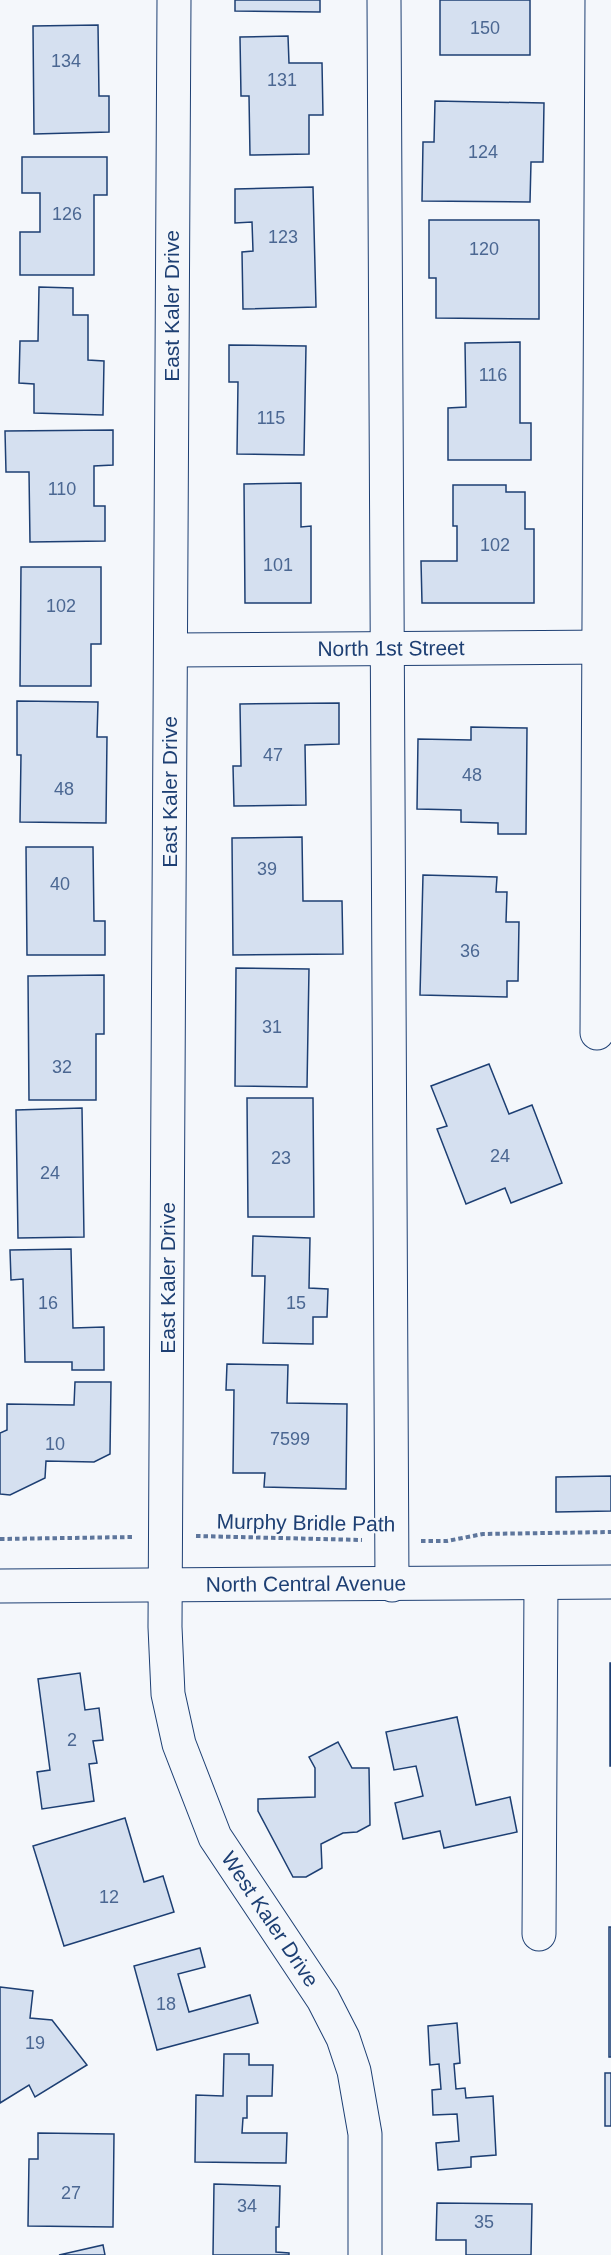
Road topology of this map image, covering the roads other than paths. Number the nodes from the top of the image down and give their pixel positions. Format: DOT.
graph roads {
  1 [pos="174,0"];
  2 [pos="384,0"];
  3 [pos="602,0"];
  4 [pos="605,647"];
  5 [pos="387,648"];
  6 [pos="171,650"];
  7 [pos="597,1033"];
  8 [pos="611,1582"];
  9 [pos="541,1583"];
  10 [pos="166,1585"];
  11 [pos="392,1585"];
  12 [pos="0,1586"];
  13 [pos="539,1934"];
  14 [pos="365,2255"];
  1 -- 6 [label="street, East Kaler Drive"];
  2 -- 5 [label="street"];
  3 -- 4 [label="street"];
  4 -- 5 [label="street, North 1st Street"];
  4 -- 7 [label="street"];
  5 -- 6 [label="street, North 1st Street"];
  5 -- 11 [label="street"];
  6 -- 10 [label="street, East Kaler Drive"];
  8 -- 9 [label="street, North Central Avenue"];
  9 -- 11 [label="street, North Central Avenue"];
  9 -- 13 [label="street"];
  10 -- 11 [label="street, North Central Avenue"];
  10 -- 12 [label="street, North Central Avenue"];
  10 -- 14 [label="street, West Kaler Drive"];
}
